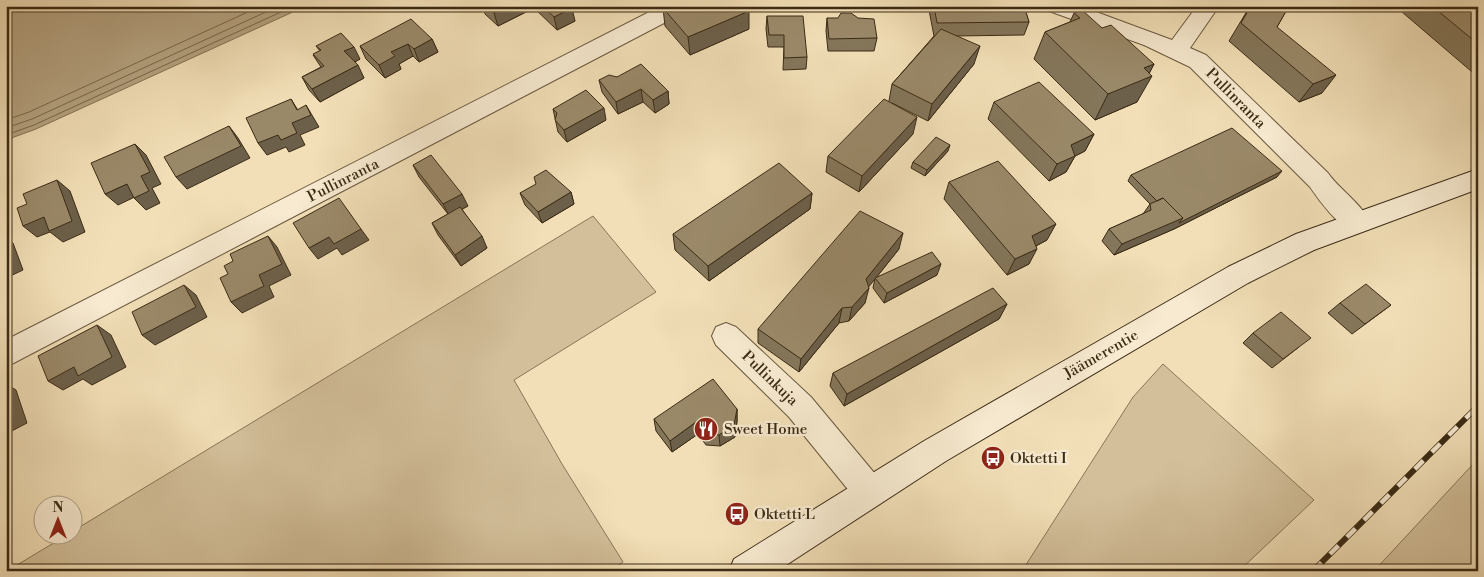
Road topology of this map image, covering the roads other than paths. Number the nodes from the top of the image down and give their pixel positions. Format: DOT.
graph roads {
  1 [pos="680,6"];
  2 [pos="1057,6"];
  3 [pos="1208,6"];
  4 [pos="1176,51"];
  5 [pos="1478,179"];
  6 [pos="1358,222"];
  7 [pos="726,336"];
  8 [pos="6,354"];
  9 [pos="870,492"];
  10 [pos="746,571"];
  1 -- 8 [label="street, Pullinranta"];
  2 -- 4 [label="street, Pullinranta"];
  3 -- 4 [label="street"];
  4 -- 6 [label="street, Pullinranta"];
  5 -- 6 [label="street, Jäämerentie"];
  6 -- 9 [label="street, Jäämerentie"];
  7 -- 9 [label="street, Pullinkuja"];
  9 -- 10 [label="street, Jäämerentie"];
}
